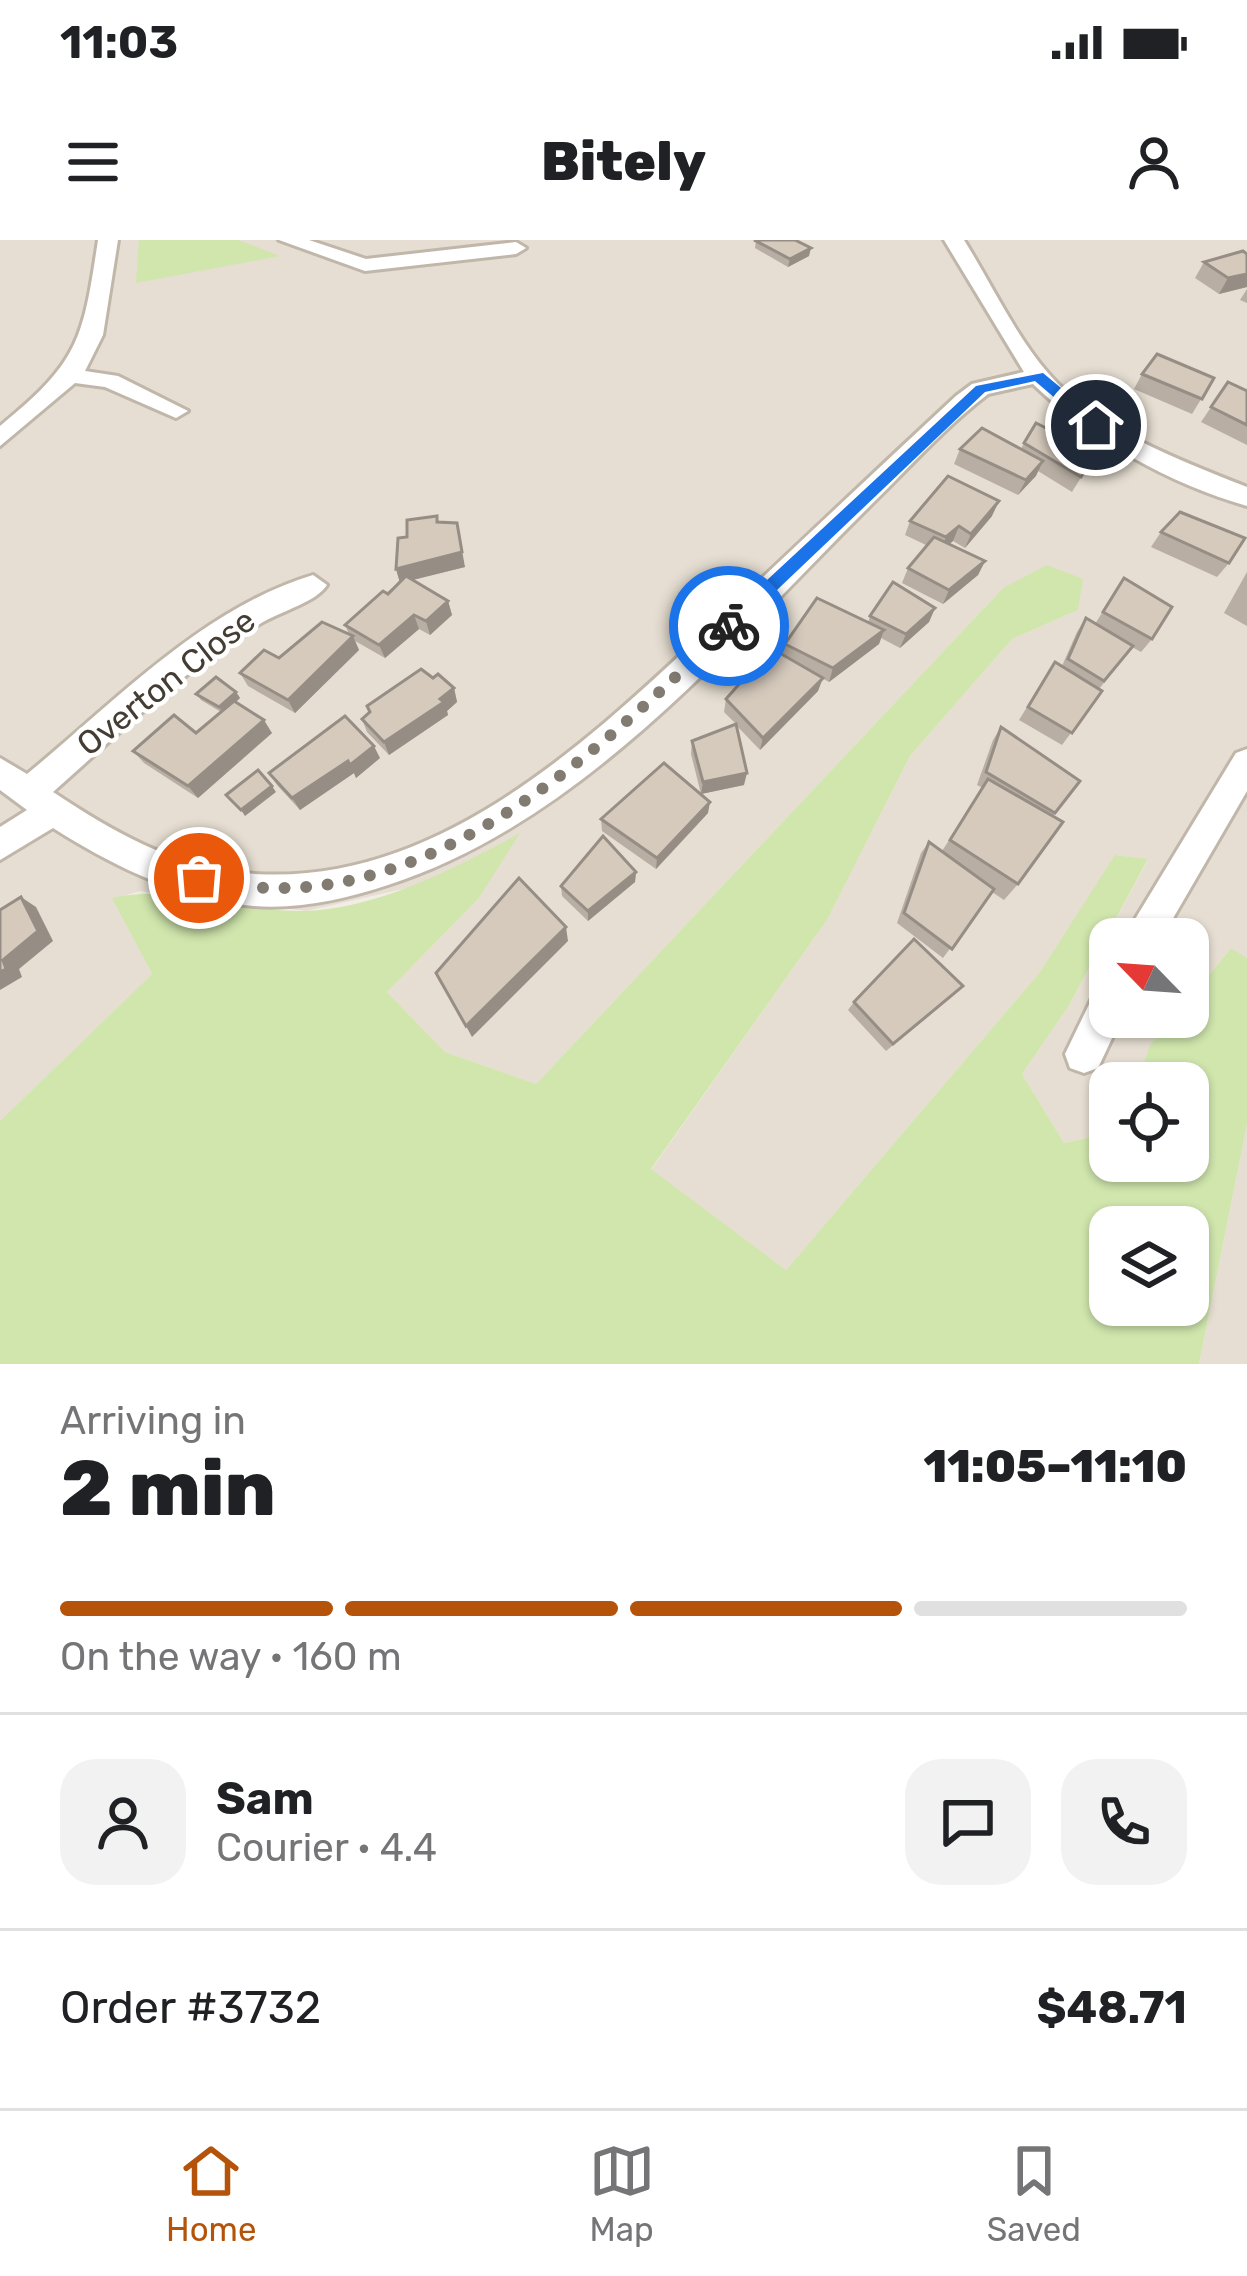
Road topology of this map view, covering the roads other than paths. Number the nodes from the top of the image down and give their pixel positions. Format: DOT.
graph roads {
  1 [pos="107,240"];
  2 [pos="289,240"];
  3 [pos="953,240"];
  4 [pos="516,248"];
  5 [pos="73,376"];
  6 [pos="1038,376"];
  7 [pos="176,411"];
  8 [pos="0,438"];
  9 [pos="1247,497"];
  10 [pos="313,585"];
  11 [pos="1247,762"];
  12 [pos="0,772"];
  13 [pos="39,802"];
  14 [pos="0,845"];
  15 [pos="1154,918"];
  16 [pos="1092,1038"];
  17 [pos="1084,1054"];
  1 -- 5 [label="street"];
  2 -- 4 [label="street"];
  3 -- 6 [label="street"];
  5 -- 7 [label="street"];
  5 -- 8 [label="street"];
  6 -- 9 [label="street"];
  6 -- 13 [label="street"];
  10 -- 13 [label="street, Overton Close"];
  11 -- 15 [label="street"];
  12 -- 13 [label="street"];
  13 -- 14 [label="street, Overton Close"];
  16 -- 17 [label="street"];
}
